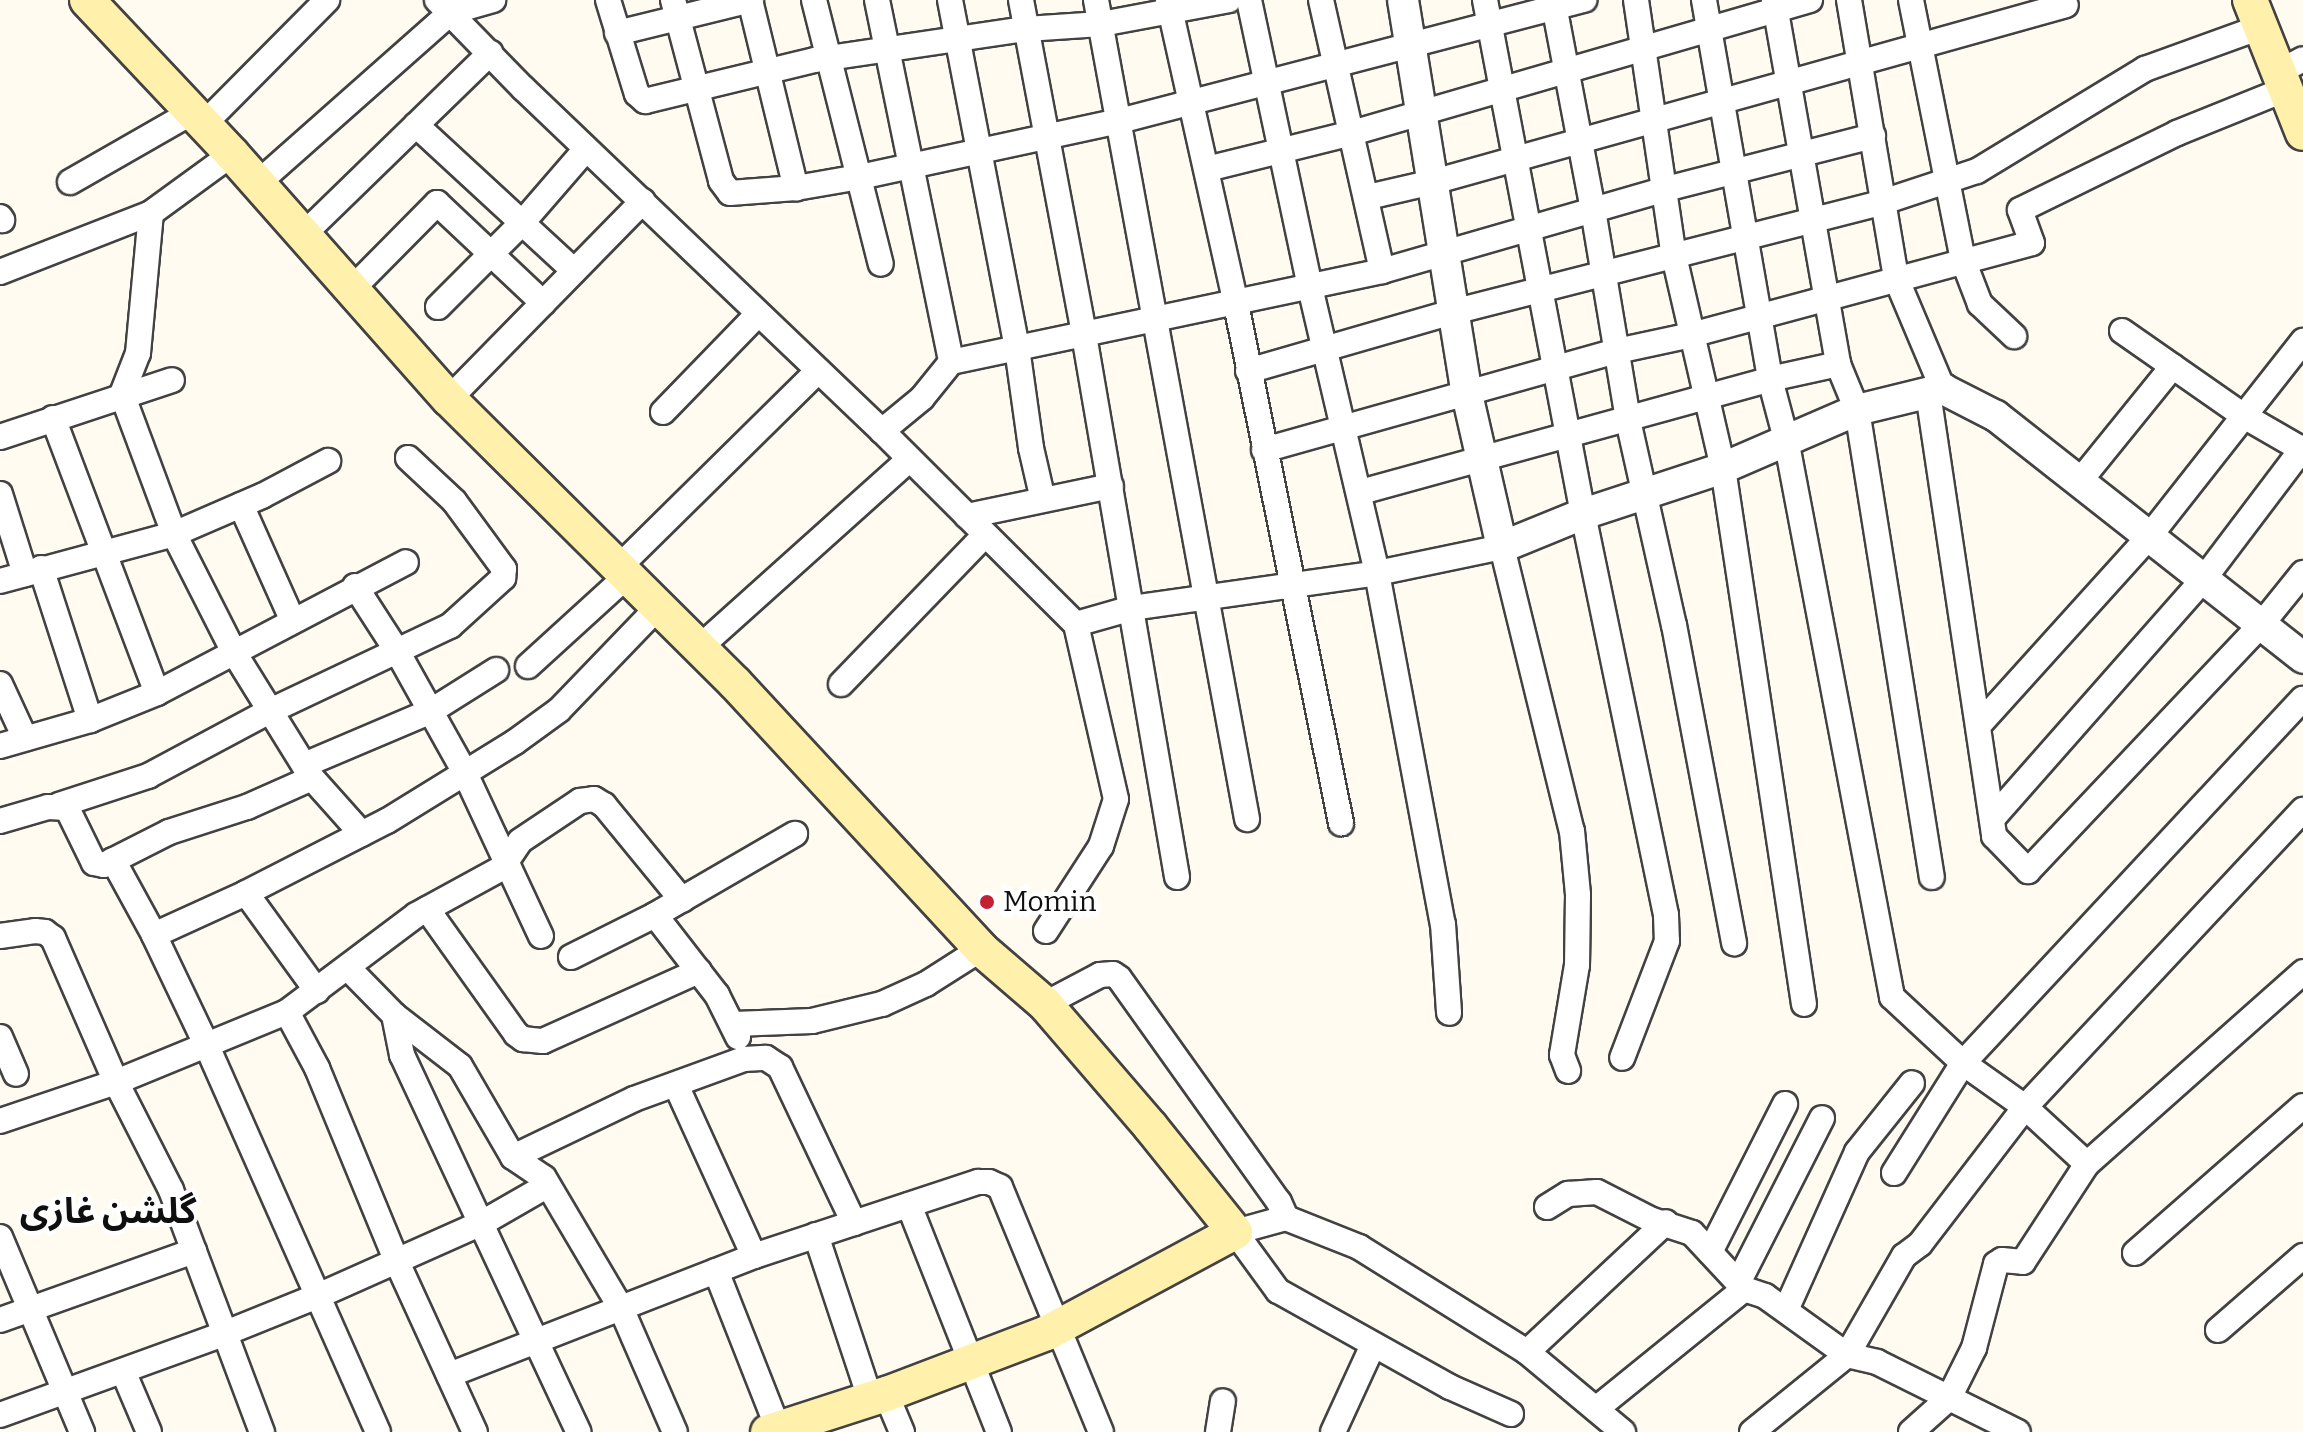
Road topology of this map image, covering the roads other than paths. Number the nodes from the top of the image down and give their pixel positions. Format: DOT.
graph roads {
  1 [pos="87,0"];
  2 [pos="327,0"];
  3 [pos="493,0"];
  4 [pos="608,0"];
  5 [pos="750,0"];
  6 [pos="814,0"];
  7 [pos="877,0"];
  8 [pos="950,0"];
  9 [pos="1021,0"];
  10 [pos="1229,0"];
  11 [pos="1249,0"];
  12 [pos="1321,0"];
  13 [pos="1403,0"];
  14 [pos="1585,0"];
  15 [pos="1636,0"];
  16 [pos="1704,0"];
  17 [pos="1810,0"];
  18 [pos="1849,0"];
  19 [pos="1911,0"];
  20 [pos="1554,4"];
  21 [pos="1774,5"];
  22 [pos="2066,5"];
  23 [pos="444,6"];
  24 [pos="1169,6"];
  25 [pos="675,9"];
  26 [pos="1098,12"];
  27 [pos="1488,12"];
  28 [pos="2256,14"];
  29 [pos="1026,29"];
  30 [pos="1709,29"];
  31 [pos="617,33"];
  32 [pos="958,39"];
  33 [pos="1410,44"];
  34 [pos="1642,46"];
  35 [pos="1920,46"];
  36 [pos="886,50"];
  37 [pos="490,53"];
  38 [pos="828,58"];
  39 [pos="1335,63"];
  40 [pos="1860,63"];
  41 [pos="769,73"];
  42 [pos="1567,73"];
  43 [pos="2289,73"];
  44 [pos="1264,82"];
  45 [pos="1787,84"];
  46 [pos="697,89"];
  47 [pos="1502,90"];
  48 [pos="1721,102"];
  49 [pos="1190,104"];
  50 [pos="1421,111"];
  51 [pos="198,118"];
  52 [pos="1119,121"];
  53 [pos="1653,121"];
  54 [pos="416,125"];
  55 [pos="1352,133"];
  56 [pos="2303,133"];
  57 [pos="1873,136"];
  58 [pos="1045,137"];
  59 [pos="1580,142"];
  60 [pos="586,149"];
  61 [pos="979,150"];
  62 [pos="1279,151"];
  63 [pos="232,154"];
  64 [pos="1799,155"];
  65 [pos="1515,158"];
  66 [pos="912,166"];
  67 [pos="1207,169"];
  68 [pos="1733,172"];
  69 [pos="860,177"];
  70 [pos="1947,181"];
  71 [pos="70,182"];
  72 [pos="1433,182"];
  73 [pos="258,183"];
  74 [pos="796,188"];
  75 [pos="1662,190"];
  76 [pos="1368,197"];
  77 [pos="643,201"];
  78 [pos="1883,202"];
  79 [pos="1593,210"];
  80 [pos="151,213"];
  81 [pos="1811,220"];
  82 [pos="522,223"];
  83 [pos="1529,228"];
  84 [pos="304,234"];
  85 [pos="1745,237"];
  86 [pos="1443,253"];
  87 [pos="489,255"];
  88 [pos="1674,256"];
  89 [pos="1963,260"];
  90 [pos="881,264"];
  91 [pos="574,271"];
  92 [pos="1382,271"];
  93 [pos="0,272"];
  94 [pos="1604,275"];
  95 [pos="1896,278"];
  96 [pos="1310,287"];
  97 [pos="352,289"];
  98 [pos="1541,290"];
  99 [pos="1825,297"];
  100 [pos="543,303"];
  101 [pos="1236,304"];
  102 [pos="438,307"];
  103 [pos="1453,312"];
  104 [pos="758,314"];
  105 [pos="1759,315"];
  106 [pos="1157,319"];
  107 [pos="2122,331"];
  108 [pos="1084,335"];
  109 [pos="1691,335"];
  110 [pos="2014,336"];
  111 [pos="2303,341"];
  112 [pos="1017,348"];
  113 [pos="1324,349"];
  114 [pos="1617,351"];
  115 [pos="951,362"];
  116 [pos="1838,364"];
  117 [pos="2173,366"];
  118 [pos="1556,369"];
  119 [pos="818,371"];
  120 [pos="1248,371"];
  121 [pos="1770,379"];
  122 [pos="172,380"];
  123 [pos="1936,391"];
  124 [pos="122,394"];
  125 [pos="1467,394"];
  126 [pos="1707,397"];
  127 [pos="449,399"];
  128 [pos="1857,410"];
  129 [pos="663,412"];
  130 [pos="2244,416"];
  131 [pos="53,418"];
  132 [pos="1628,420"];
  133 [pos="1343,426"];
  134 [pos="882,431"];
  135 [pos="0,437"];
  136 [pos="1568,437"];
  137 [pos="1786,439"];
  138 [pos="2303,449"];
  139 [pos="1264,450"];
  140 [pos="408,458"];
  141 [pos="910,459"];
  142 [pos="1484,460"];
  143 [pos="328,461"];
  144 [pos="1723,468"];
  145 [pos="2079,482"];
  146 [pos="1111,486"];
  147 [pos="1361,492"];
  148 [pos="1645,493"];
  149 [pos="0,494"];
  150 [pos="1043,500"];
  151 [pos="241,505"];
  152 [pos="1583,514"];
  153 [pos="967,516"];
  154 [pos="174,534"];
  155 [pos="985,535"];
  156 [pos="2148,538"];
  157 [pos="1502,547"];
  158 [pos="103,555"];
  159 [pos="406,562"];
  160 [pos="33,571"];
  161 [pos="623,572"];
  162 [pos="1377,573"];
  163 [pos="2303,573"];
  164 [pos="2203,580"];
  165 [pos="0,581"];
  166 [pos="355,586"];
  167 [pos="1291,586"];
  168 [pos="1208,598"];
  169 [pos="658,607"];
  170 [pos="1132,608"];
  171 [pos="292,619"];
  172 [pos="1076,624"];
  173 [pos="2261,625"];
  174 [pos="699,648"];
  175 [pos="397,651"];
  176 [pos="235,654"];
  177 [pos="2303,658"];
  178 [pos="528,666"];
  179 [pos="496,670"];
  180 [pos="0,684"];
  181 [pos="841,684"];
  182 [pos="157,693"];
  183 [pos="2303,699"];
  184 [pos="431,711"];
  185 [pos="268,712"];
  186 [pos="90,720"];
  187 [pos="1978,726"];
  188 [pos="25,738"];
  189 [pos="0,746"];
  190 [pos="464,771"];
  191 [pos="308,772"];
  192 [pos="59,805"];
  193 [pos="2303,810"];
  194 [pos="1247,819"];
  195 [pos="1992,819"];
  196 [pos="0,821"];
  197 [pos="1341,823"];
  198 [pos="362,834"];
  199 [pos="795,834"];
  200 [pos="113,860"];
  201 [pos="508,863"];
  202 [pos="1177,877"];
  203 [pos="1932,877"];
  204 [pos="246,893"];
  205 [pos="682,900"];
  206 [pos="427,909"];
  207 [pos="655,915"];
  208 [pos="1046,931"];
  209 [pos="154,935"];
  210 [pos="0,936"];
  211 [pos="541,936"];
  212 [pos="1734,943"];
  213 [pos="981,949"];
  214 [pos="571,957"];
  215 [pos="349,969"];
  216 [pos="699,971"];
  217 [pos="2303,972"];
  218 [pos="317,991"];
  219 [pos="1045,1004"];
  220 [pos="1804,1004"];
  221 [pos="287,1012"];
  222 [pos="1449,1013"];
  223 [pos="394,1015"];
  224 [pos="734,1024"];
  225 [pos="0,1037"];
  226 [pos="207,1046"];
  227 [pos="1622,1058"];
  228 [pos="744,1059"];
  229 [pos="1963,1063"];
  230 [pos="1568,1071"];
  231 [pos="16,1074"];
  232 [pos="116,1082"];
  233 [pos="1912,1083"];
  234 [pos="676,1085"];
  235 [pos="1785,1104"];
  236 [pos="2303,1106"];
  237 [pos="2025,1107"];
  238 [pos="1822,1118"];
  239 [pos="0,1121"];
  240 [pos="513,1157"];
  241 [pos="2087,1164"];
  242 [pos="1894,1173"];
  243 [pos="548,1185"];
  244 [pos="909,1205"];
  245 [pos="1547,1207"];
  246 [pos="1286,1218"];
  247 [pos="1666,1222"];
  248 [pos="482,1223"];
  249 [pos="854,1223"];
  250 [pos="1235,1232"];
  251 [pos="816,1235"];
  252 [pos="0,1237"];
  253 [pos="194,1251"];
  254 [pos="1710,1252"];
  255 [pos="2135,1253"];
  256 [pos="754,1256"];
  257 [pos="2303,1256"];
  258 [pos="397,1262"];
  259 [pos="716,1271"];
  260 [pos="1741,1286"];
  261 [pos="320,1295"];
  262 [pos="32,1308"];
  263 [pos="621,1308"];
  264 [pos="1786,1310"];
  265 [pos="0,1320"];
  266 [pos="1058,1327"];
  267 [pos="2218,1330"];
  268 [pos="226,1333"];
  269 [pos="535,1341"];
  270 [pos="1373,1345"];
  271 [pos="1527,1352"];
  272 [pos="1847,1355"];
  273 [pos="969,1363"];
  274 [pos="123,1371"];
  275 [pos="449,1375"];
  276 [pos="64,1392"];
  277 [pos="878,1396"];
  278 [pos="1949,1398"];
  279 [pos="1223,1401"];
  280 [pos="1596,1409"];
  281 [pos="1511,1414"];
  282 [pos="0,1415"];
  283 [pos="786,1428"];
  284 [pos="82,1432"];
  285 [pos="149,1432"];
  286 [pos="262,1432"];
  287 [pos="378,1432"];
  288 [pos="475,1432"];
  289 [pos="579,1432"];
  290 [pos="675,1432"];
  291 [pos="902,1432"];
  292 [pos="999,1432"];
  293 [pos="1101,1432"];
  294 [pos="1218,1432"];
  295 [pos="1333,1432"];
  296 [pos="1623,1432"];
  297 [pos="1752,1432"];
  298 [pos="1911,1432"];
  299 [pos="2018,1432"];
  1 -- 51 [label="main road"];
  2 -- 51 [label="street"];
  3 -- 23 [label="street"];
  4 -- 31 [label="street"];
  5 -- 25 [label="street"];
  5 -- 41 [label="street"];
  6 -- 38 [label="street"];
  7 -- 36 [label="street"];
  8 -- 32 [label="street"];
  9 -- 29 [label="street"];
  10 -- 24 [label="street"];
  11 -- 44 [label="street"];
  12 -- 39 [label="street"];
  13 -- 33 [label="street"];
  14 -- 20 [label="street"];
  15 -- 34 [label="street"];
  16 -- 30 [label="street"];
  17 -- 21 [label="street"];
  18 -- 40 [label="street"];
  19 -- 35 [label="street"];
  20 -- 27 [label="street"];
  20 -- 42 [label="street"];
  21 -- 30 [label="street"];
  21 -- 45 [label="street"];
  22 -- 35 [label="street"];
  23 -- 37 [label="street"];
  23 -- 73 [label="street"];
  24 -- 26 [label="street"];
  24 -- 49 [label="street"];
  25 -- 31 [label="street"];
  25 -- 46 [label="street"];
  26 -- 29 [label="street"];
  26 -- 52 [label="street"];
  27 -- 33 [label="street"];
  27 -- 47 [label="street"];
  28 -- 43 [label="main road"];
  28 -- 70 [label="street"];
  29 -- 32 [label="street"];
  29 -- 58 [label="street"];
  30 -- 34 [label="street"];
  30 -- 48 [label="street"];
  31 -- 46 [label="street"];
  32 -- 36 [label="street"];
  32 -- 61 [label="street"];
  33 -- 39 [label="street"];
  33 -- 50 [label="street"];
  34 -- 42 [label="street"];
  34 -- 53 [label="street"];
  35 -- 40 [label="street"];
  35 -- 70 [label="street"];
  36 -- 38 [label="street"];
  36 -- 66 [label="street"];
  37 -- 54 [label="street"];
  37 -- 60 [label="street"];
  38 -- 41 [label="street"];
  38 -- 69 [label="street"];
  39 -- 44 [label="street"];
  39 -- 55 [label="street"];
  40 -- 45 [label="street"];
  40 -- 57 [label="street"];
  41 -- 46 [label="street"];
  41 -- 74 [label="street"];
  42 -- 47 [label="street"];
  42 -- 59 [label="street"];
  43 -- 56 [label="main road"];
  43 -- 89 [label="street"];
  44 -- 49 [label="street"];
  44 -- 62 [label="street"];
  45 -- 48 [label="street"];
  45 -- 64 [label="street"];
  46 -- 74 [label="street"];
  47 -- 50 [label="street"];
  47 -- 65 [label="street"];
  48 -- 53 [label="street"];
  48 -- 68 [label="street"];
  49 -- 52 [label="street"];
  49 -- 67 [label="street"];
  50 -- 55 [label="street"];
  50 -- 72 [label="street"];
  51 -- 63 [label="main road"];
  51 -- 71 [label="street"];
  52 -- 58 [label="street"];
  52 -- 106 [label="street"];
  53 -- 59 [label="street"];
  53 -- 75 [label="street"];
  54 -- 82 [label="street"];
  54 -- 84 [label="street"];
  55 -- 62 [label="street"];
  55 -- 76 [label="street"];
  57 -- 64 [label="street"];
  57 -- 78 [label="street"];
  58 -- 61 [label="street"];
  58 -- 108 [label="street"];
  59 -- 65 [label="street"];
  59 -- 79 [label="street"];
  60 -- 77 [label="street"];
  60 -- 82 [label="street"];
  61 -- 66 [label="street"];
  61 -- 112 [label="street"];
  62 -- 67 [label="street"];
  62 -- 96 [label="street"];
  63 -- 73 [label="main road"];
  63 -- 80 [label="street"];
  64 -- 68 [label="street"];
  64 -- 81 [label="street"];
  65 -- 72 [label="street"];
  65 -- 83 [label="street"];
  66 -- 69 [label="street"];
  66 -- 115 [label="street"];
  67 -- 101 [label="street"];
  68 -- 75 [label="street"];
  68 -- 85 [label="street"];
  69 -- 74 [label="street"];
  69 -- 90 [label="street"];
  70 -- 78 [label="street"];
  70 -- 89 [label="street"];
  72 -- 76 [label="street"];
  72 -- 86 [label="street"];
  73 -- 84 [label="main road"];
  75 -- 79 [label="street"];
  75 -- 88 [label="street"];
  76 -- 92 [label="street"];
  77 -- 91 [label="street"];
  77 -- 104 [label="street"];
  78 -- 81 [label="street"];
  78 -- 95 [label="street"];
  79 -- 83 [label="street"];
  79 -- 94 [label="street"];
  80 -- 93 [label="street"];
  80 -- 124 [label="street"];
  81 -- 85 [label="street"];
  81 -- 99 [label="street"];
  82 -- 87 [label="street"];
  82 -- 91 [label="street"];
  83 -- 86 [label="street"];
  83 -- 98 [label="street"];
  84 -- 97 [label="main road"];
  85 -- 88 [label="street"];
  85 -- 105 [label="street"];
  86 -- 92 [label="street"];
  86 -- 103 [label="street"];
  87 -- 97 [label="street"];
  87 -- 100 [label="street"];
  87 -- 102 [label="street"];
  88 -- 94 [label="street"];
  88 -- 109 [label="street"];
  89 -- 95 [label="street"];
  89 -- 110 [label="street"];
  91 -- 100 [label="street"];
  92 -- 96 [label="street"];
  94 -- 98 [label="street"];
  94 -- 114 [label="street"];
  95 -- 99 [label="street"];
  95 -- 123 [label="street"];
  96 -- 101 [label="street"];
  96 -- 113 [label="street"];
  97 -- 127 [label="main road"];
  98 -- 103 [label="street"];
  98 -- 118 [label="street"];
  99 -- 105 [label="street"];
  99 -- 116 [label="street"];
  100 -- 127 [label="street"];
  101 -- 106 [label="street"];
  101 -- 120 [label="street"];
  103 -- 113 [label="street"];
  103 -- 125 [label="street"];
  104 -- 119 [label="street"];
  104 -- 129 [label="street"];
  105 -- 109 [label="street"];
  105 -- 121 [label="street"];
  106 -- 108 [label="street"];
  106 -- 168 [label="street"];
  107 -- 117 [label="street"];
  108 -- 112 [label="street"];
  108 -- 146 [label="street"];
  109 -- 114 [label="street"];
  109 -- 126 [label="street"];
  111 -- 130 [label="street"];
  112 -- 115 [label="street"];
  112 -- 150 [label="street"];
  113 -- 120 [label="street"];
  113 -- 133 [label="street"];
  114 -- 118 [label="street"];
  114 -- 132 [label="street"];
  115 -- 134 [label="street"];
  116 -- 121 [label="street"];
  116 -- 128 [label="street"];
  117 -- 130 [label="street"];
  117 -- 145 [label="street"];
  118 -- 125 [label="street"];
  118 -- 136 [label="street"];
  119 -- 134 [label="street"];
  119 -- 161 [label="street"];
  120 -- 139 [label="street"];
  121 -- 126 [label="street"];
  121 -- 137 [label="street"];
  122 -- 124 [label="street"];
  123 -- 128 [label="street"];
  123 -- 145 [label="street"];
  123 -- 187 [label="street"];
  124 -- 131 [label="street"];
  124 -- 154 [label="street"];
  125 -- 133 [label="street"];
  125 -- 142 [label="street"];
  126 -- 132 [label="street"];
  126 -- 144 [label="street"];
  127 -- 161 [label="main road"];
  128 -- 137 [label="street"];
  128 -- 203 [label="street"];
  130 -- 138 [label="street"];
  130 -- 156 [label="street"];
  131 -- 135 [label="street"];
  131 -- 158 [label="street"];
  132 -- 136 [label="street"];
  132 -- 148 [label="street"];
  133 -- 139 [label="street"];
  133 -- 147 [label="street"];
  134 -- 141 [label="street"];
  136 -- 142 [label="street"];
  136 -- 152 [label="street"];
  137 -- 144 [label="street"];
  137 -- 229 [label="street"];
  138 -- 164 [label="street"];
  139 -- 167 [label="street"];
  140 -- 175 [label="street"];
  141 -- 153 [label="street"];
  141 -- 174 [label="street"];
  142 -- 147 [label="street"];
  142 -- 157 [label="street"];
  143 -- 151 [label="street"];
  144 -- 148 [label="street"];
  144 -- 220 [label="street"];
  145 -- 156 [label="street"];
  146 -- 150 [label="street"];
  146 -- 170 [label="street"];
  147 -- 162 [label="street"];
  148 -- 152 [label="street"];
  148 -- 212 [label="street"];
  149 -- 160 [label="street"];
  150 -- 153 [label="street"];
  151 -- 154 [label="street"];
  151 -- 171 [label="street"];
  152 -- 157 [label="street"];
  152 -- 227 [label="street"];
  153 -- 155 [label="street"];
  154 -- 158 [label="street"];
  154 -- 176 [label="street"];
  155 -- 172 [label="street"];
  155 -- 181 [label="street"];
  156 -- 164 [label="street"];
  156 -- 187 [label="street"];
  157 -- 162 [label="street"];
  157 -- 230 [label="street"];
  158 -- 160 [label="street"];
  158 -- 182 [label="street"];
  159 -- 166 [label="street"];
  160 -- 165 [label="street"];
  160 -- 186 [label="street"];
  161 -- 169 [label="main road"];
  161 -- 178 [label="street"];
  162 -- 167 [label="street"];
  162 -- 222 [label="street"];
  163 -- 173 [label="street"];
  164 -- 173 [label="street"];
  164 -- 195 [label="street"];
  166 -- 171 [label="street"];
  166 -- 175 [label="street"];
  167 -- 168 [label="street"];
  167 -- 197 [label="street"];
  168 -- 170 [label="street"];
  168 -- 194 [label="street"];
  169 -- 174 [label="main road"];
  169 -- 190 [label="street"];
  170 -- 172 [label="street"];
  170 -- 202 [label="street"];
  171 -- 176 [label="street"];
  172 -- 208 [label="street"];
  173 -- 177 [label="street"];
  173 -- 195 [label="street"];
  174 -- 213 [label="main road"];
  175 -- 184 [label="street"];
  175 -- 185 [label="street"];
  176 -- 182 [label="street"];
  176 -- 185 [label="street"];
  179 -- 184 [label="street"];
  180 -- 188 [label="street"];
  182 -- 186 [label="street"];
  183 -- 229 [label="street"];
  184 -- 190 [label="street"];
  184 -- 191 [label="street"];
  185 -- 191 [label="street"];
  185 -- 192 [label="street"];
  186 -- 188 [label="street"];
  187 -- 195 [label="street"];
  188 -- 189 [label="street"];
  190 -- 198 [label="street"];
  190 -- 201 [label="street"];
  191 -- 198 [label="street"];
  191 -- 200 [label="street"];
  192 -- 196 [label="street"];
  192 -- 200 [label="street"];
  193 -- 237 [label="street"];
  198 -- 204 [label="street"];
  199 -- 205 [label="street"];
  200 -- 209 [label="street"];
  201 -- 205 [label="street"];
  201 -- 206 [label="street"];
  201 -- 211 [label="street"];
  204 -- 209 [label="street"];
  204 -- 218 [label="street"];
  205 -- 207 [label="street"];
  206 -- 215 [label="street"];
  206 -- 216 [label="street"];
  207 -- 214 [label="street"];
  207 -- 216 [label="street"];
  209 -- 226 [label="street"];
  210 -- 232 [label="street"];
  213 -- 219 [label="main road"];
  213 -- 224 [label="street"];
  215 -- 218 [label="street"];
  215 -- 223 [label="street"];
  216 -- 224 [label="street"];
  217 -- 241 [label="street"];
  218 -- 221 [label="street"];
  219 -- 246 [label="street"];
  219 -- 250 [label="main road"];
  221 -- 226 [label="street"];
  221 -- 258 [label="street"];
  223 -- 240 [label="street"];
  223 -- 248 [label="street"];
  224 -- 228 [label="street"];
  225 -- 231 [label="street"];
  226 -- 232 [label="street"];
  226 -- 261 [label="street"];
  228 -- 234 [label="street"];
  228 -- 249 [label="street"];
  229 -- 237 [label="street"];
  229 -- 242 [label="street"];
  232 -- 239 [label="street"];
  232 -- 253 [label="street"];
  233 -- 264 [label="street"];
  234 -- 240 [label="street"];
  234 -- 256 [label="street"];
  235 -- 254 [label="street"];
  236 -- 255 [label="street"];
  237 -- 241 [label="street"];
  237 -- 272 [label="street"];
  238 -- 260 [label="street"];
  240 -- 243 [label="street"];
  241 -- 278 [label="street"];
  243 -- 248 [label="street"];
  243 -- 263 [label="street"];
  244 -- 249 [label="street"];
  244 -- 266 [label="street"];
  244 -- 273 [label="street"];
  245 -- 247 [label="street"];
  246 -- 250 [label="street"];
  246 -- 271 [label="street"];
  247 -- 254 [label="street"];
  247 -- 271 [label="street"];
  248 -- 258 [label="street"];
  248 -- 269 [label="street"];
  249 -- 251 [label="street"];
  250 -- 266 [label="main road"];
  250 -- 270 [label="street"];
  251 -- 256 [label="street"];
  251 -- 277 [label="street"];
  252 -- 262 [label="street"];
  253 -- 262 [label="street"];
  253 -- 268 [label="street"];
  254 -- 260 [label="street"];
  256 -- 259 [label="street"];
  257 -- 267 [label="street"];
  258 -- 261 [label="street"];
  258 -- 275 [label="street"];
  259 -- 263 [label="street"];
  259 -- 283 [label="street"];
  260 -- 264 [label="street"];
  260 -- 280 [label="street"];
  261 -- 268 [label="street"];
  261 -- 287 [label="street"];
  262 -- 265 [label="street"];
  262 -- 276 [label="street"];
  263 -- 269 [label="street"];
  263 -- 290 [label="street"];
  264 -- 272 [label="street"];
  266 -- 273 [label="main road"];
  266 -- 293 [label="street"];
  268 -- 274 [label="street"];
  268 -- 286 [label="street"];
  269 -- 275 [label="street"];
  269 -- 289 [label="street"];
  270 -- 281 [label="street"];
  270 -- 295 [label="street"];
  271 -- 280 [label="street"];
  272 -- 278 [label="street"];
  272 -- 297 [label="street"];
  273 -- 277 [label="main road"];
  273 -- 292 [label="street"];
  274 -- 276 [label="street"];
  274 -- 285 [label="street"];
  275 -- 288 [label="street"];
  276 -- 282 [label="street"];
  276 -- 284 [label="street"];
  277 -- 283 [label="main road"];
  277 -- 291 [label="street"];
  278 -- 298 [label="street"];
  278 -- 299 [label="street"];
  279 -- 294 [label="street"];
  280 -- 296 [label="street"];
}
